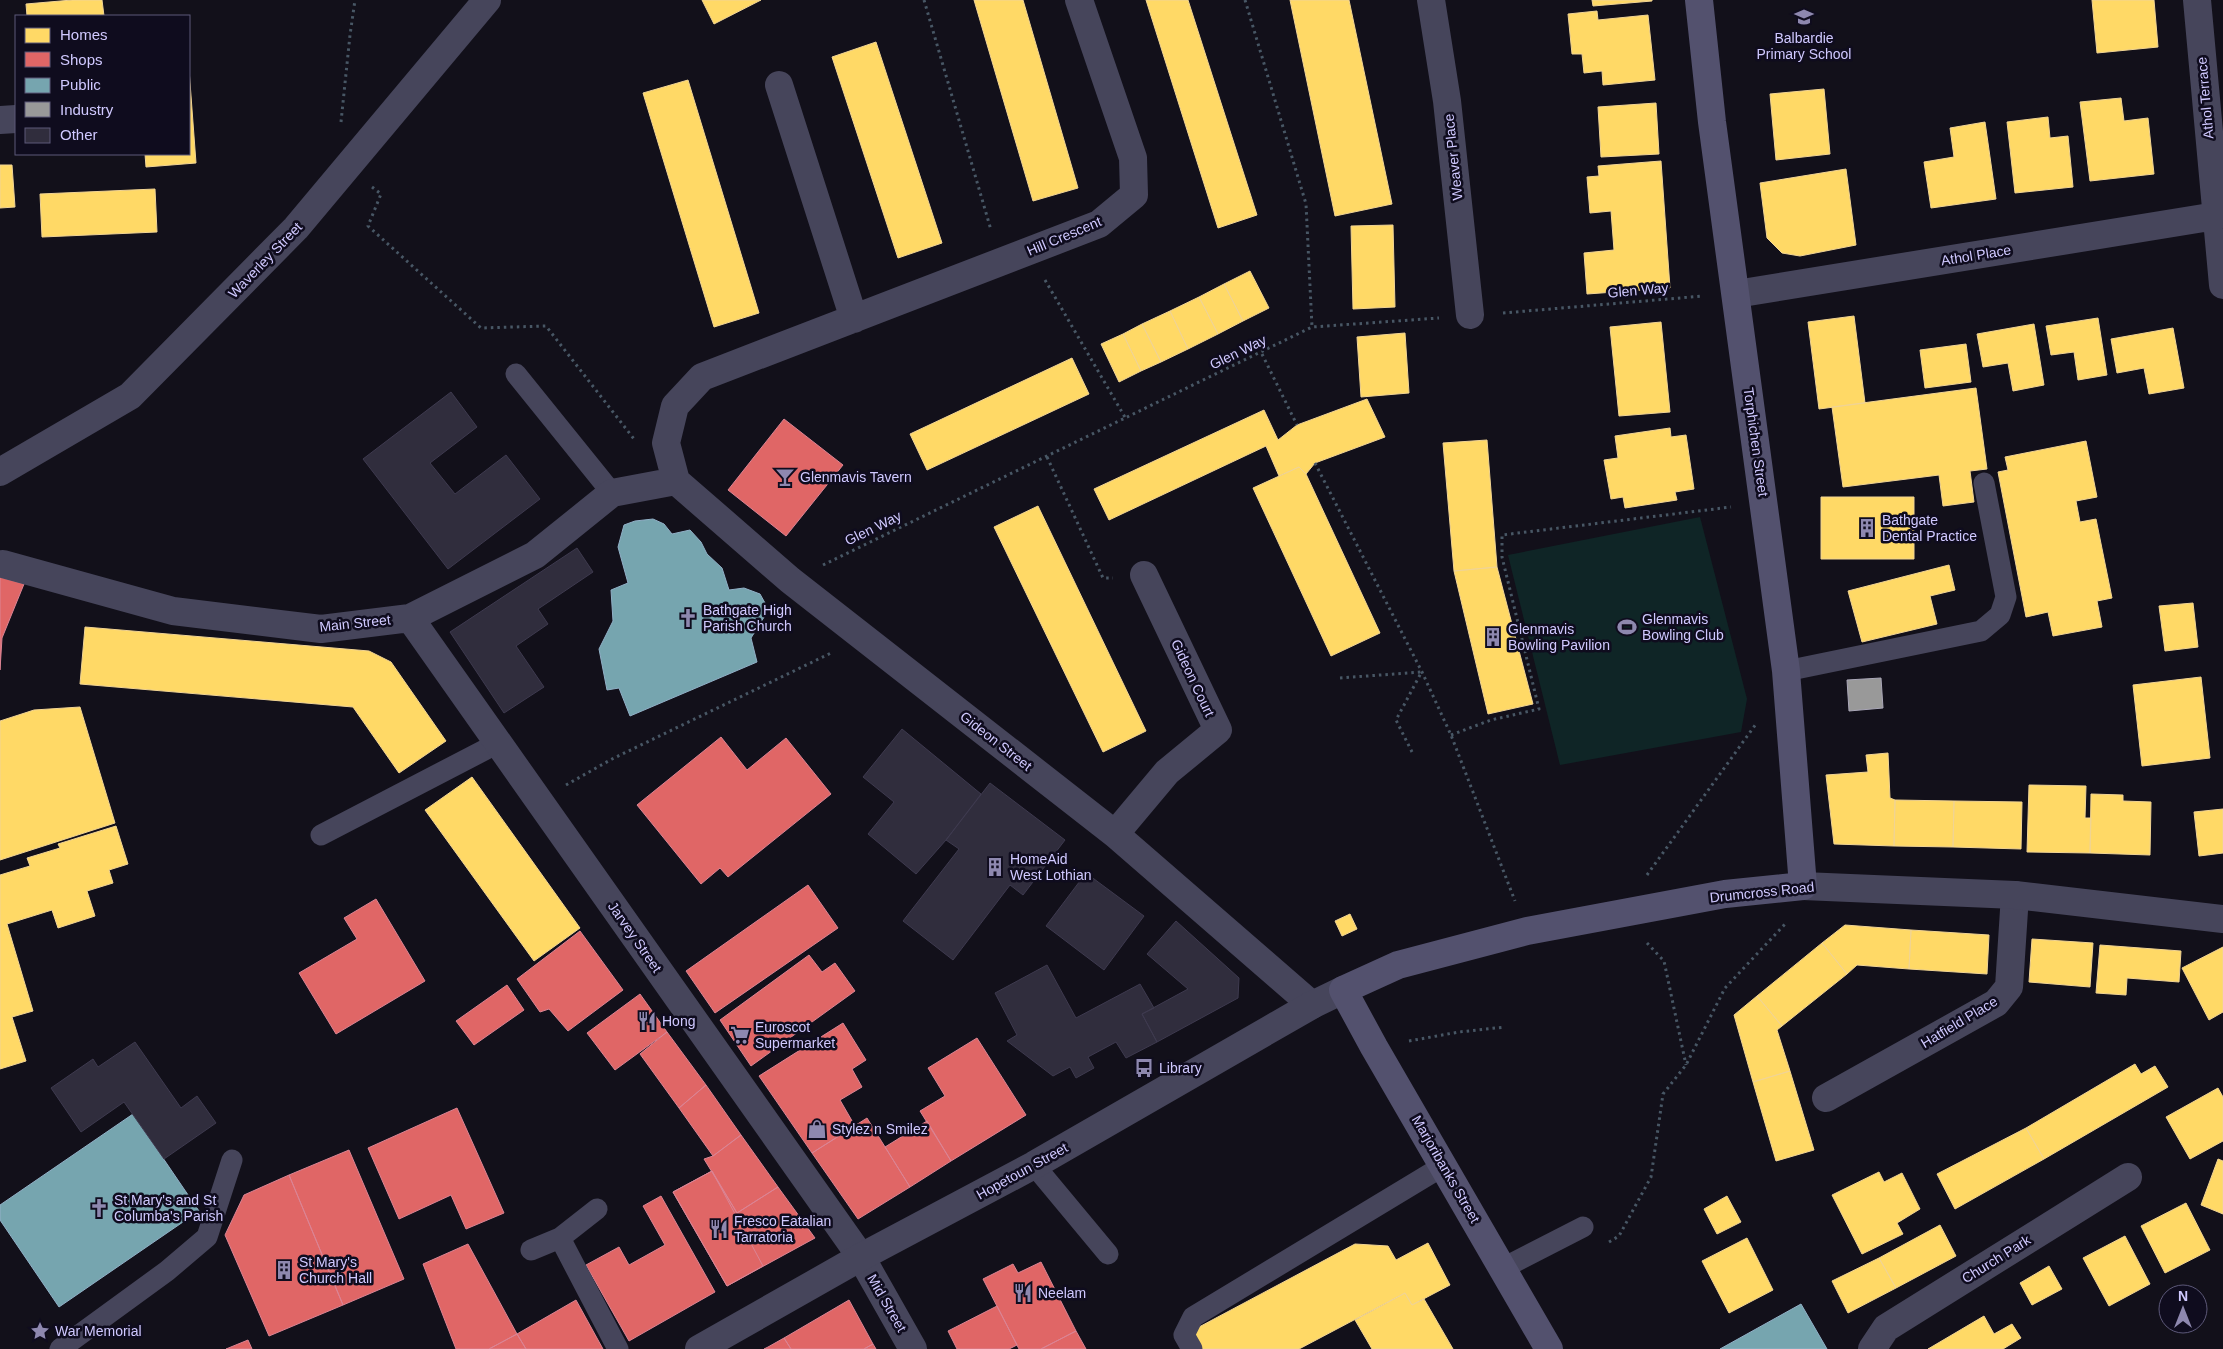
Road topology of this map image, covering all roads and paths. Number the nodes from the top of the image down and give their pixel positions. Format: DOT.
graph roads {
  1 [pos="355,0"];
  2 [pos="487,0"];
  3 [pos="924,0"];
  4 [pos="1079,0"];
  5 [pos="1245,0"];
  6 [pos="1431,0"];
  7 [pos="1700,0"];
  8 [pos="2196,0"];
  9 [pos="779,85"];
  10 [pos="15,119"];
  11 [pos="0,120"];
  12 [pos="348,166"];
  13 [pos="2216,216"];
  14 [pos="1029,251"];
  15 [pos="1000,262"];
  16 [pos="2223,285"];
  17 [pos="1736,294"];
  18 [pos="1470,315"];
  19 [pos="854,319"];
  20 [pos="1312,327"];
  21 [pos="1262,354"];
  22 [pos="516,374"];
  23 [pos="1126,419"];
  24 [pos="1297,426"];
  25 [pos="666,443"];
  26 [pos="1047,457"];
  27 [pos="1315,463"];
  28 [pos="0,472"];
  29 [pos="676,481"];
  30 [pos="1984,483"];
  31 [pos="612,493"];
  32 [pos="1764,502"];
  33 [pos="4,564"];
  34 [pos="1144,575"];
  35 [pos="790,580"];
  36 [pos="410,618"];
  37 [pos="863,637"];
  38 [pos="1786,671"];
  39 [pos="1422,672"];
  40 [pos="1340,678"];
  41 [pos="1758,721"];
  42 [pos="1451,735"];
  43 [pos="498,743"];
  44 [pos="1412,752"];
  45 [pos="539,801"];
  46 [pos="1115,834"];
  47 [pos="321,835"];
  48 [pos="1812,886"];
  49 [pos="2015,895"];
  50 [pos="1621,913"];
  51 [pos="2223,919"];
  52 [pos="1527,931"];
  53 [pos="1343,990"];
  54 [pos="1312,1004"];
  55 [pos="1505,1027"];
  56 [pos="1374,1047"];
  57 [pos="1686,1065"];
  58 [pos="1826,1098"];
  59 [pos="232,1160"];
  60 [pos="1034,1165"];
  61 [pos="1444,1166"];
  62 [pos="2128,1177"];
  63 [pos="597,1209"];
  64 [pos="1583,1227"];
  65 [pos="560,1238"];
  66 [pos="1602,1246"];
  67 [pos="530,1250"];
  68 [pos="1108,1254"];
  69 [pos="860,1257"];
  70 [pos="1503,1268"];
  71 [pos="60,1349"];
  72 [pos="618,1349"];
  73 [pos="699,1349"];
  74 [pos="914,1349"];
  75 [pos="1192,1349"];
  76 [pos="1549,1349"];
  77 [pos="1872,1349"];
  1 -- 12 [label="path"];
  2 -- 12 [label="street, Waverley Street"];
  3 -- 15 [label="path"];
  4 -- 14 [label="street, Hill Crescent"];
  5 -- 20 [label="path"];
  6 -- 18 [label="street, Weaver Place"];
  7 -- 17 [label="main road, Torphichen Street"];
  8 -- 13 [label="street, Athol Terrace"];
  9 -- 19 [label="street"];
  10 -- 11 [label="street"];
  12 -- 25 [label="path"];
  12 -- 28 [label="street, Waverley Street"];
  13 -- 16 [label="street, Athol Terrace"];
  13 -- 17 [label="street, Athol Place"];
  14 -- 15 [label="street, Hill Crescent"];
  14 -- 23 [label="path"];
  15 -- 19 [label="street, Hill Crescent"];
  17 -- 18 [label="path, Glen Way"];
  17 -- 32 [label="main road, Torphichen Street"];
  18 -- 20 [label="path, Glen Way"];
  19 -- 25 [label="street, Hill Crescent"];
  20 -- 21 [label="path, Glen Way"];
  21 -- 23 [label="path, Glen Way"];
  21 -- 24 [label="path"];
  22 -- 31 [label="lane"];
  23 -- 26 [label="path, Glen Way"];
  25 -- 29 [label="street, Hill Crescent"];
  26 -- 34 [label="path"];
  26 -- 35 [label="path, Glen Way"];
  27 -- 39 [label="path"];
  29 -- 31 [label="street, Main Street"];
  29 -- 35 [label="street, Gideon Street"];
  30 -- 38 [label="lane"];
  31 -- 36 [label="street, Main Street"];
  32 -- 38 [label="main road, Torphichen Street"];
  32 -- 42 [label="path"];
  33 -- 36 [label="street, Main Street"];
  34 -- 46 [label="street, Gideon Court"];
  35 -- 37 [label="street, Gideon Street"];
  36 -- 43 [label="street, Jarvey Street"];
  37 -- 45 [label="path"];
  37 -- 46 [label="street, Gideon Street"];
  38 -- 48 [label="main road, Torphichen Street"];
  39 -- 40 [label="path"];
  39 -- 42 [label="path"];
  39 -- 44 [label="path"];
  41 -- 50 [label="path"];
  42 -- 52 [label="path"];
  43 -- 45 [label="street, Jarvey Street"];
  43 -- 47 [label="lane"];
  45 -- 69 [label="street, Jarvey Street"];
  46 -- 54 [label="street, Gideon Street"];
  48 -- 49 [label="street, Drumcross Road"];
  48 -- 50 [label="main road, Drumcross Road"];
  48 -- 57 [label="path"];
  49 -- 51 [label="street, Drumcross Road"];
  49 -- 58 [label="street, Hatfield Place"];
  50 -- 52 [label="main road, Drumcross Road"];
  50 -- 57 [label="path"];
  52 -- 53 [label="main road, Drumcross Road"];
  53 -- 54 [label="street, Hopetoun Street"];
  53 -- 56 [label="main road, Marjoribanks Street"];
  54 -- 60 [label="street, Hopetoun Street"];
  55 -- 56 [label="path"];
  56 -- 61 [label="main road, Marjoribanks Street"];
  57 -- 66 [label="path"];
  59 -- 71 [label="lane"];
  60 -- 68 [label="lane"];
  60 -- 69 [label="street, Hopetoun Street"];
  61 -- 70 [label="main road, Marjoribanks Street"];
  61 -- 75 [label="lane"];
  62 -- 77 [label="street, Church Park"];
  63 -- 65 [label="lane"];
  64 -- 70 [label="lane"];
  65 -- 67 [label="lane"];
  65 -- 72 [label="lane"];
  69 -- 73 [label="street, Hopetoun Street"];
  69 -- 74 [label="street, Mid Street"];
  70 -- 76 [label="main road, Marjoribanks Street"];
}
